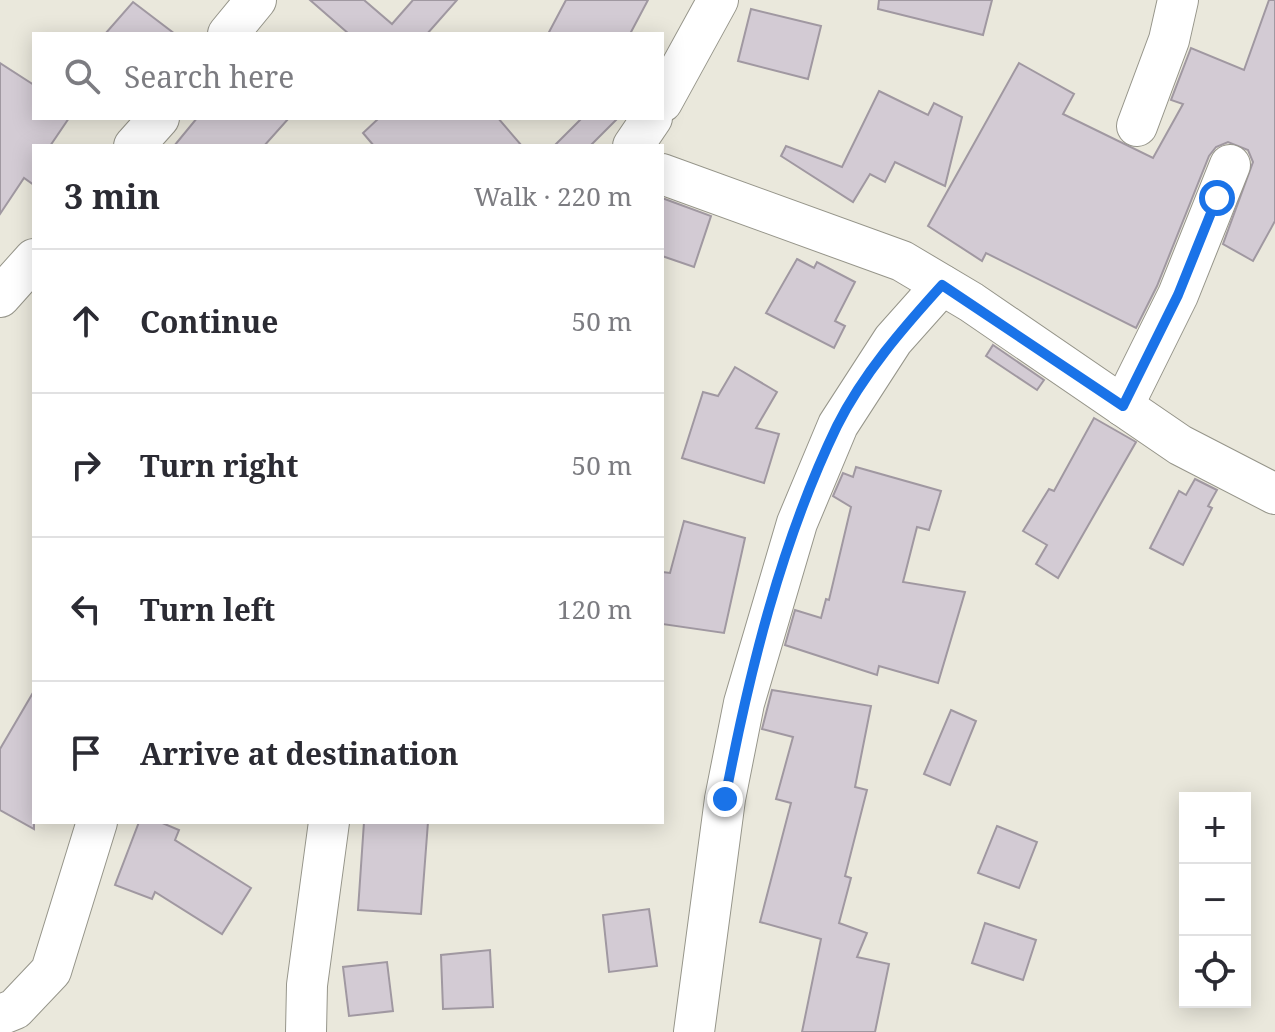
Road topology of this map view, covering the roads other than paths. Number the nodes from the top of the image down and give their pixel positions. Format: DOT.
graph roads {
  1 [pos="256,0"];
  2 [pos="718,0"];
  3 [pos="1178,0"];
  4 [pos="230,32"];
  5 [pos="664,98"];
  6 [pos="157,120"];
  7 [pos="651,120"];
  8 [pos="1137,126"];
  9 [pos="136,144"];
  10 [pos="634,144"];
  11 [pos="1230,165"];
  12 [pos="664,175"];
  13 [pos="32,261"];
  14 [pos="942,285"];
  15 [pos="0,297"];
  16 [pos="1123,406"];
  17 [pos="1275,494"];
  18 [pos="96,824"];
  19 [pos="329,824"];
  20 [pos="0,1015"];
  21 [pos="306,1032"];
  22 [pos="694,1032"];
  1 -- 4 [label="street"];
  2 -- 5 [label="street"];
  3 -- 8 [label="street"];
  6 -- 9 [label="street"];
  7 -- 10 [label="street"];
  11 -- 16 [label="street"];
  12 -- 14 [label="street"];
  13 -- 15 [label="street"];
  14 -- 16 [label="street"];
  14 -- 22 [label="street"];
  16 -- 17 [label="street"];
  18 -- 20 [label="street"];
  19 -- 21 [label="street"];
}
